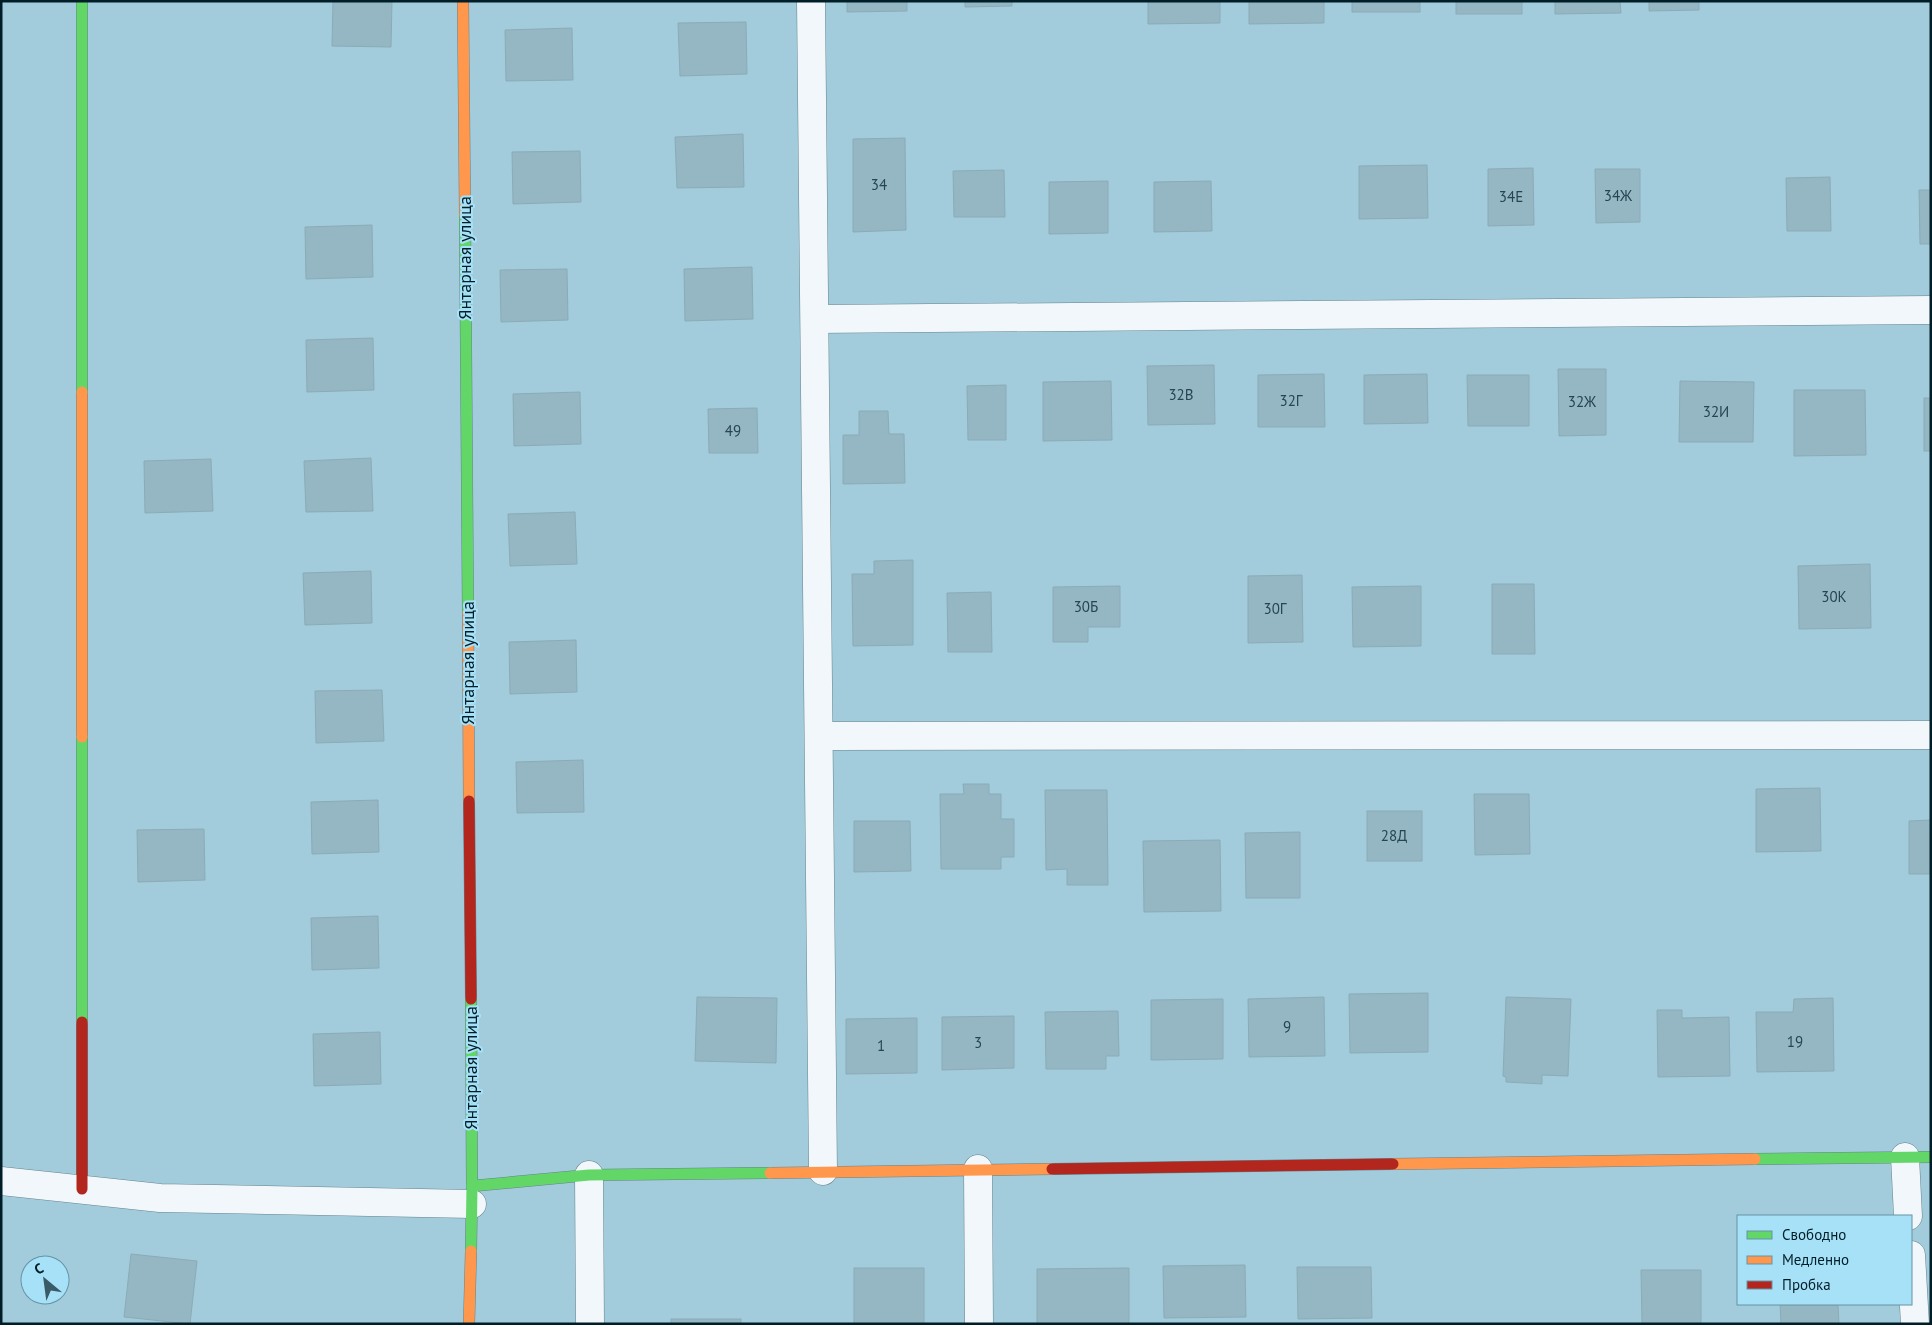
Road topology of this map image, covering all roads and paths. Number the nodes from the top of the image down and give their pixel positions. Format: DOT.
graph roads {
  1 [pos="82,1"];
  2 [pos="463,1"];
  3 [pos="811,1"];
  4 [pos="1931,310"];
  5 [pos="814,319"];
  6 [pos="1931,735"];
  7 [pos="819,736"];
  8 [pos="1918,1157"];
  9 [pos="978,1170"];
  10 [pos="823,1171"];
  11 [pos="589,1175"];
  12 [pos="1,1181"];
  13 [pos="82,1189"];
  14 [pos="472,1195"];
  15 [pos="1908,1215"];
  16 [pos="1912,1272"];
  17 [pos="469,1324"];
  18 [pos="590,1324"];
  19 [pos="979,1324"];
  20 [pos="1915,1324"];
  1 -- 13 [label="street"];
  2 -- 14 [label="street, Янтарная улица"];
  3 -- 5 [label="street"];
  4 -- 5 [label="street"];
  5 -- 7 [label="street"];
  6 -- 7 [label="street"];
  7 -- 10 [label="street"];
  8 -- 9 [label="street"];
  8 -- 15 [label="street"];
  9 -- 10 [label="street"];
  9 -- 19 [label="street"];
  10 -- 11 [label="street"];
  11 -- 14 [label="street"];
  11 -- 18 [label="street"];
  12 -- 13 [label="street"];
  13 -- 14 [label="street"];
  14 -- 17 [label="street, Янтарная улица"];
  16 -- 20 [label="street"];
}
